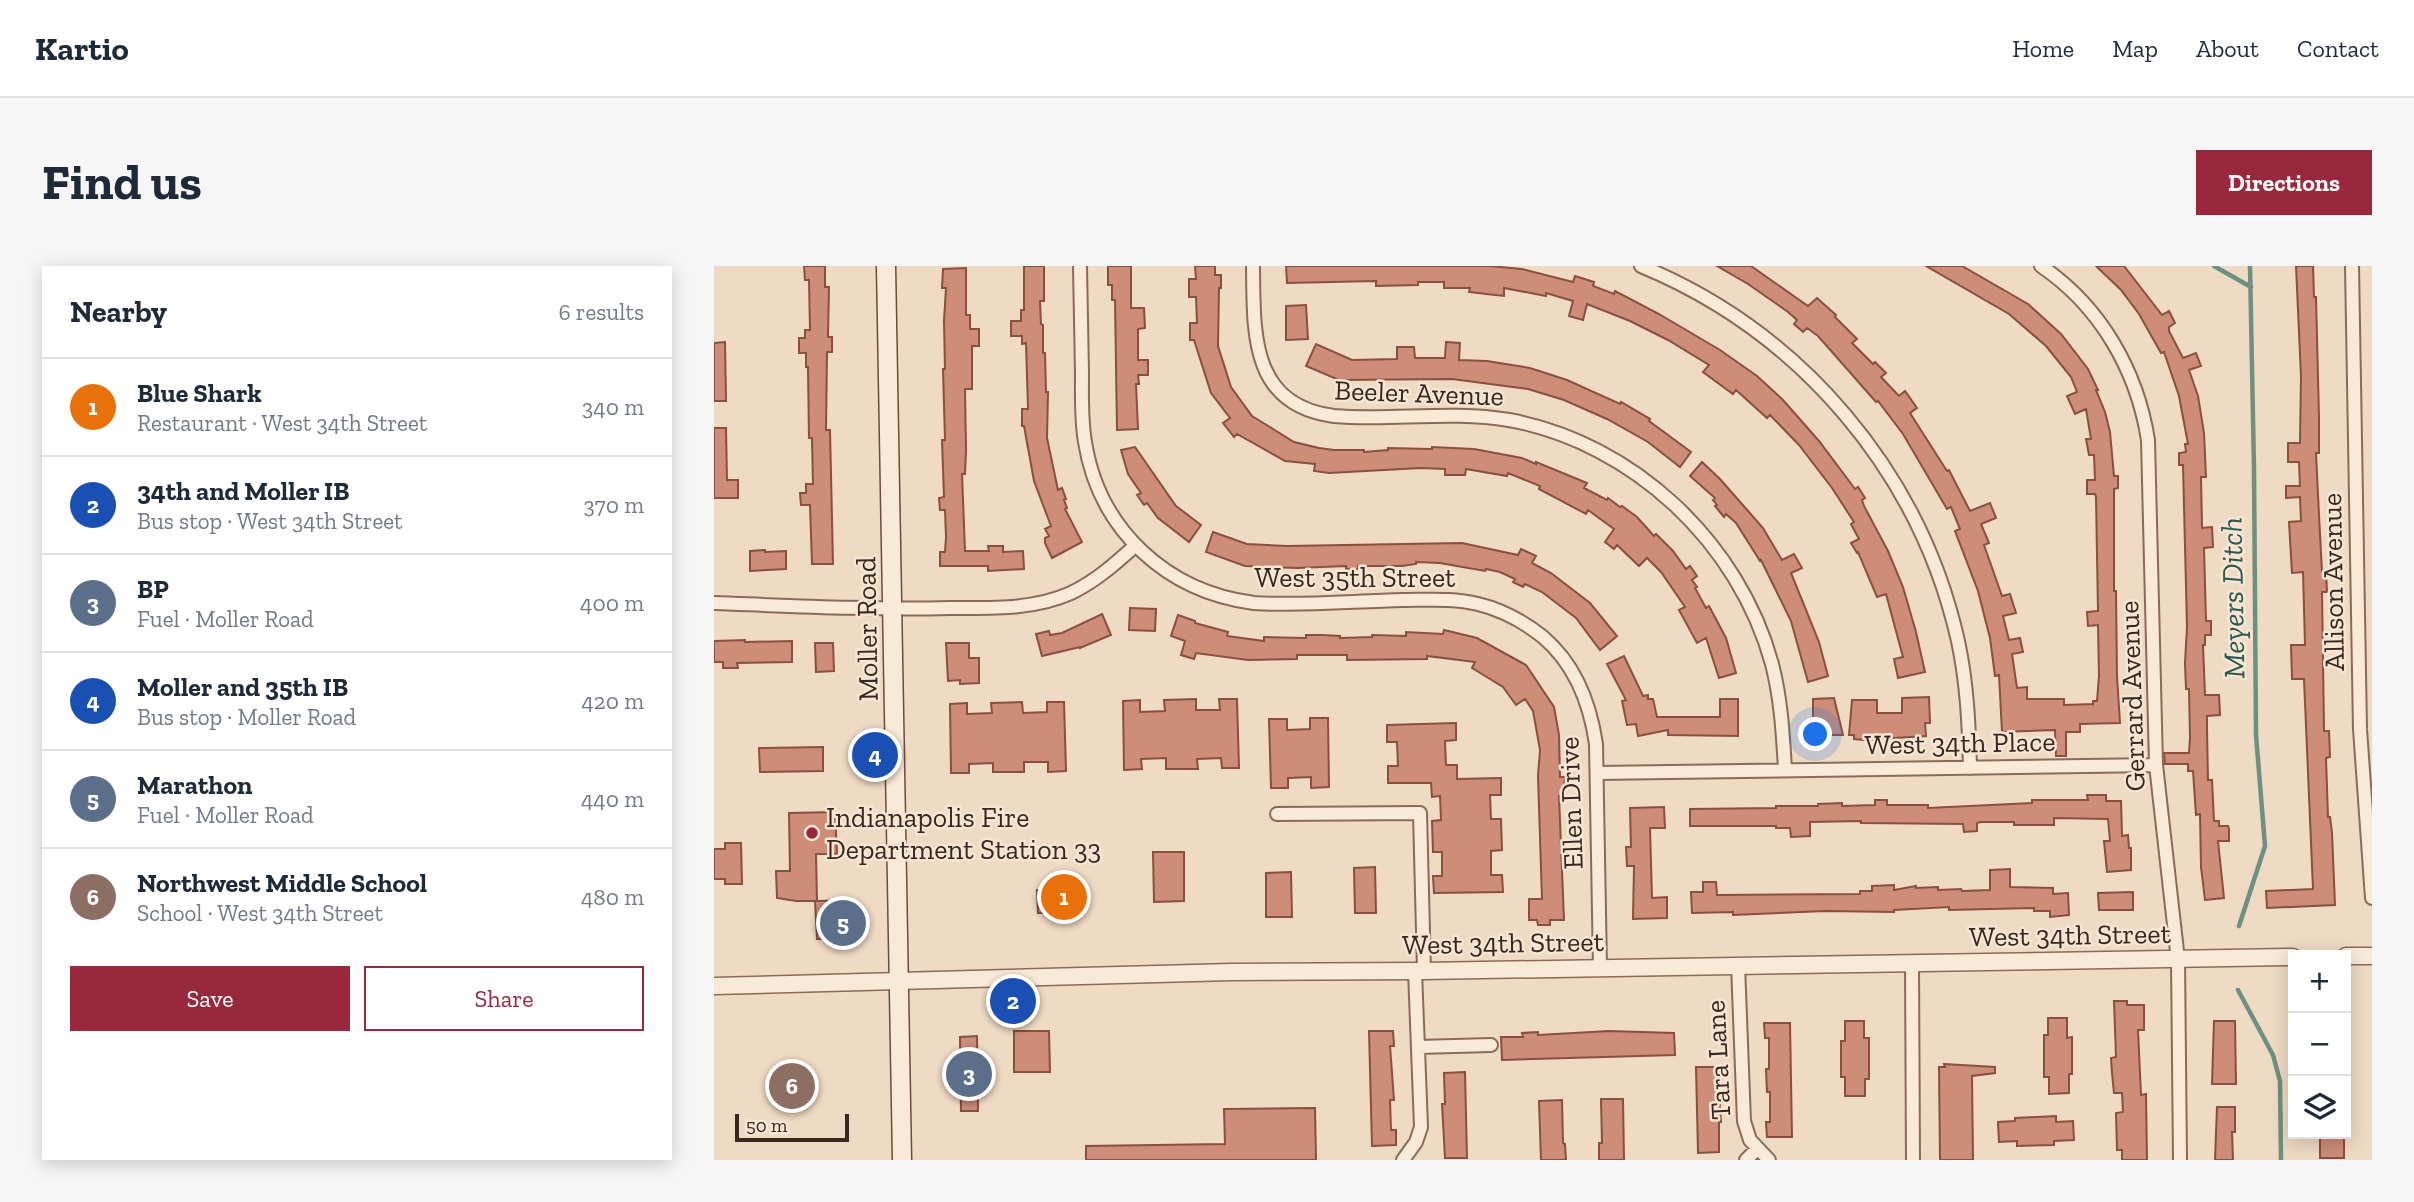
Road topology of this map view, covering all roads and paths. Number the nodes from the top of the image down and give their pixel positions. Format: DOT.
graph roads {
  1 [pos="887,266"];
  2 [pos="1080,266"];
  3 [pos="1253,266"];
  4 [pos="1641,266"];
  5 [pos="2041,266"];
  6 [pos="2353,266"];
  7 [pos="1136,545"];
  8 [pos="714,603"];
  9 [pos="892,610"];
  10 [pos="1554,648"];
  11 [pos="2155,765"];
  12 [pos="1970,768"];
  13 [pos="1785,770"];
  14 [pos="1597,773"];
  15 [pos="1277,814"];
  16 [pos="2372,898"];
  17 [pos="2351,956"];
  18 [pos="2372,956"];
  19 [pos="2288,957"];
  20 [pos="2178,960"];
  21 [pos="1912,963"];
  22 [pos="1738,965"];
  23 [pos="1600,968"];
  24 [pos="1419,971"];
  25 [pos="899,982"];
  26 [pos="714,986"];
  27 [pos="1491,1045"];
  28 [pos="1418,1047"];
  29 [pos="1757,1149"];
  30 [pos="1405,1159"];
  31 [pos="902,1160"];
  32 [pos="1746,1160"];
  33 [pos="1769,1160"];
  34 [pos="1913,1160"];
  35 [pos="2180,1160"];
  1 -- 9 [label="main road, Moller Road"];
  2 -- 7 [label="street, West 35th Street"];
  3 -- 13 [label="street, Beeler Avenue"];
  4 -- 12 [label="street"];
  5 -- 11 [label="street, Gerrard Avenue"];
  6 -- 16 [label="street, Allison Avenue"];
  7 -- 9 [label="street"];
  7 -- 10 [label="street, West 35th Street"];
  8 -- 9 [label="street"];
  9 -- 25 [label="main road, Moller Road"];
  10 -- 14 [label="street, Ellen Drive"];
  11 -- 12 [label="street, West 34th Place"];
  11 -- 20 [label="street, Gerrard Avenue"];
  12 -- 13 [label="street, West 34th Place"];
  13 -- 14 [label="street, West 34th Place"];
  14 -- 23 [label="street, Ellen Drive"];
  15 -- 24 [label="street"];
  17 -- 18 [label="street"];
  19 -- 20 [label="street, West 34th Street"];
  20 -- 21 [label="street, West 34th Street"];
  20 -- 35 [label="street, Gerrard Avenue"];
  21 -- 22 [label="street, West 34th Street"];
  21 -- 34 [label="street"];
  22 -- 23 [label="street, West 34th Street"];
  22 -- 29 [label="street, Tara Lane"];
  23 -- 24 [label="street, West 34th Street"];
  24 -- 25 [label="street, West 34th Street"];
  24 -- 28 [label="street"];
  25 -- 26 [label="street, West 34th Street"];
  25 -- 31 [label="main road, Moller Road"];
  27 -- 28 [label="street"];
  28 -- 30 [label="street"];
  29 -- 32 [label="street, Tara Lane"];
  29 -- 33 [label="street, Tara Lane"];
}
